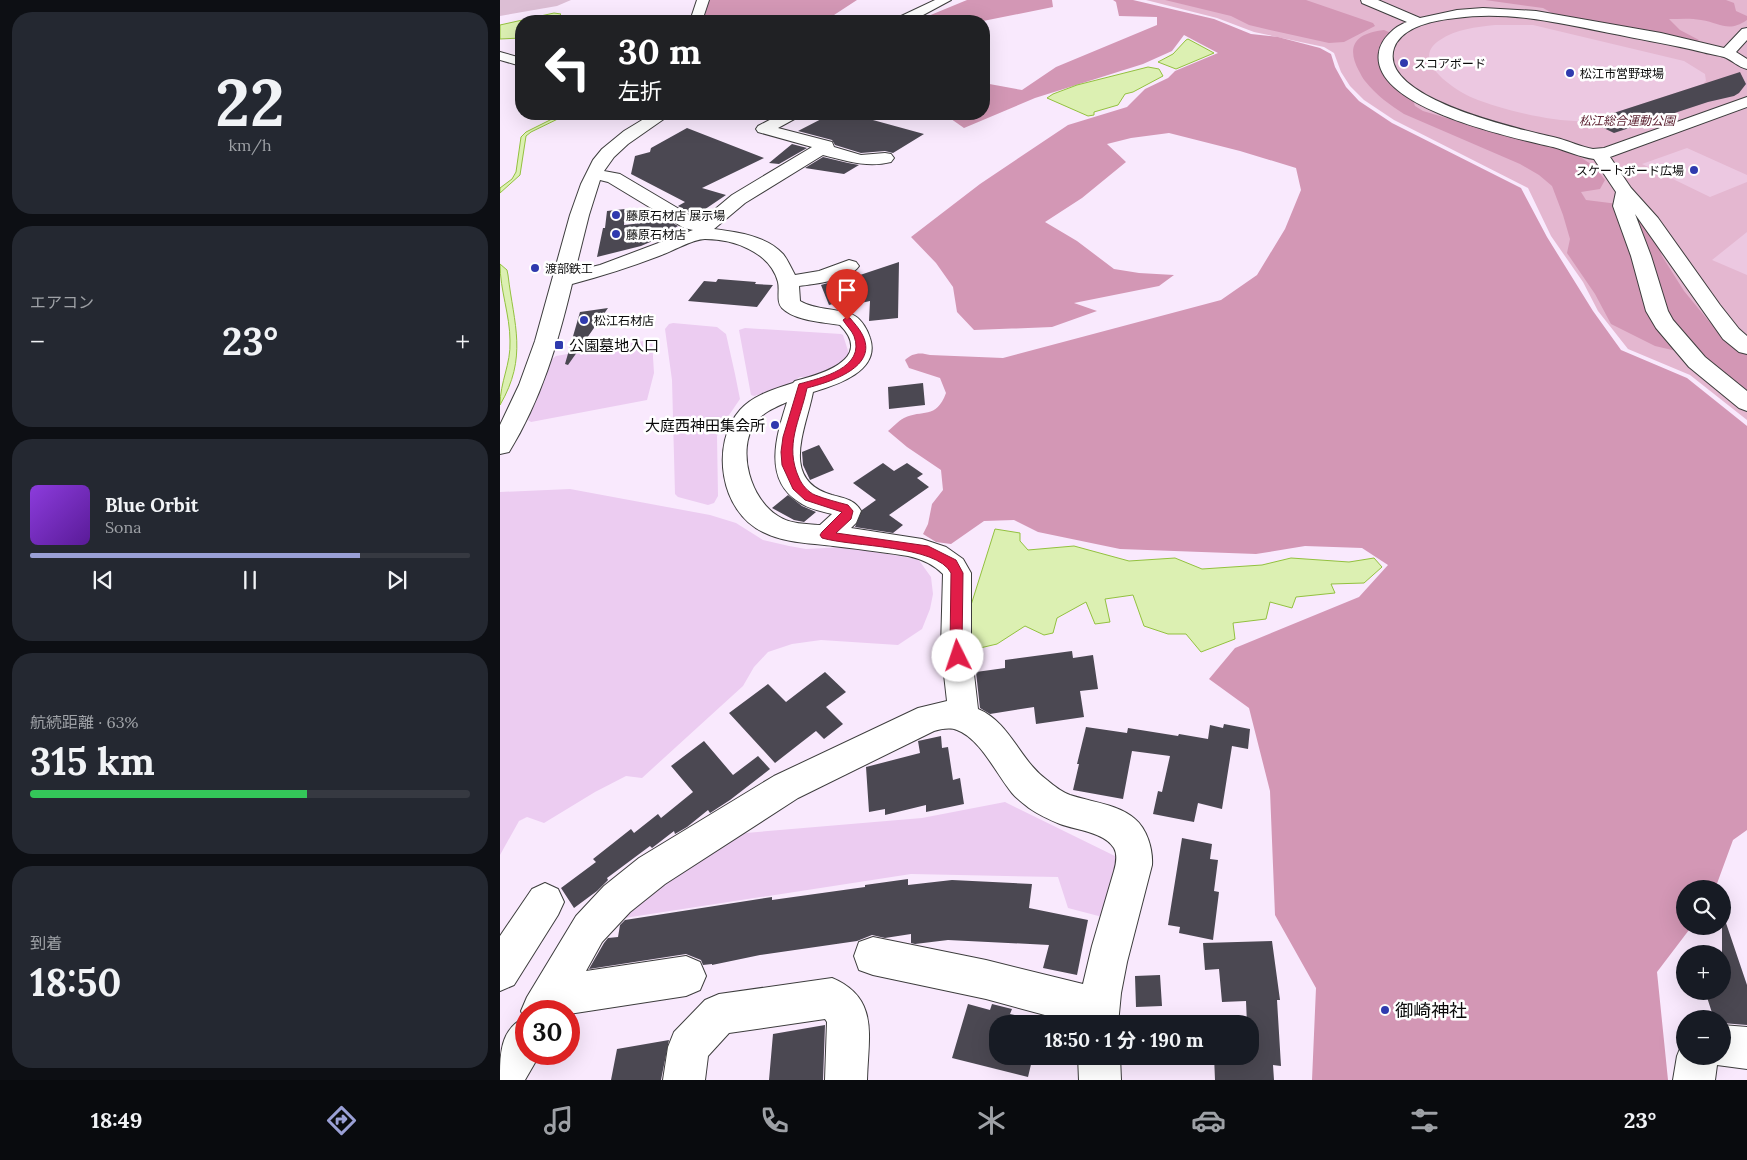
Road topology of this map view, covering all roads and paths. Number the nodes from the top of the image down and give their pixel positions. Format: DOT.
graph roads {
  1 [pos="703,0"];
  2 [pos="946,0"];
  3 [pos="1367,0"];
  4 [pos="698,15"];
  5 [pos="915,15"];
  6 [pos="1416,21"];
  7 [pos="1747,32"];
  8 [pos="1727,53"];
  9 [pos="500,56"];
  10 [pos="515,60"];
  11 [pos="1747,65"];
  12 [pos="1747,102"];
  13 [pos="654,120"];
  14 [pos="781,120"];
  15 [pos="821,149"];
  16 [pos="1598,154"];
  17 [pos="885,158"];
  18 [pos="594,174"];
  19 [pos="1625,192"];
  20 [pos="704,230"];
  21 [pos="850,266"];
  22 [pos="562,280"];
  23 [pos="788,282"];
  24 [pos="1747,347"];
  25 [pos="803,386"];
  26 [pos="1747,403"];
  27 [pos="500,446"];
  28 [pos="826,535"];
  29 [pos="961,716"];
  30 [pos="545,902"];
  31 [pos="873,956"];
  32 [pos="500,971"];
  33 [pos="686,976"];
  34 [pos="547,1000"];
  35 [pos="565,1000"];
  36 [pos="1095,1015"];
  37 [pos="1098,1015"];
  38 [pos="1731,1047"];
  39 [pos="1747,1048"];
  40 [pos="515,1057"];
  41 [pos="1099,1065"];
  42 [pos="1696,1065"];
  43 [pos="502,1080"];
  44 [pos="684,1080"];
  45 [pos="846,1080"];
  46 [pos="1100,1080"];
  47 [pos="1694,1080"];
  1 -- 4 [label="street"];
  2 -- 5 [label="street"];
  3 -- 6 [label="street"];
  6 -- 8 [label="street"];
  6 -- 16 [label="street"];
  7 -- 8 [label="street"];
  8 -- 11 [label="street"];
  9 -- 10 [label="street"];
  12 -- 16 [label="street"];
  13 -- 18 [label="street"];
  14 -- 15 [label="street"];
  15 -- 17 [label="street"];
  15 -- 20 [label="street"];
  16 -- 19 [label="street"];
  18 -- 20 [label="street"];
  18 -- 22 [label="street"];
  19 -- 24 [label="street"];
  19 -- 26 [label="street"];
  20 -- 22 [label="street"];
  20 -- 23 [label="street"];
  21 -- 23 [label="street"];
  22 -- 27 [label="street"];
  23 -- 25 [label="street"];
  25 -- 28 [label="street"];
  25 -- 28 [label="street"];
  28 -- 29 [label="street"];
  29 -- 34 [label="street"];
  29 -- 37 [label="street"];
  30 -- 32 [label="street"];
  31 -- 36 [label="street"];
  33 -- 35 [label="street"];
  38 -- 39 [label="street"];
  40 -- 43 [label="street"];
  41 -- 46 [label="street"];
  42 -- 47 [label="street"];
  44 -- 45 [label="street"];
}
